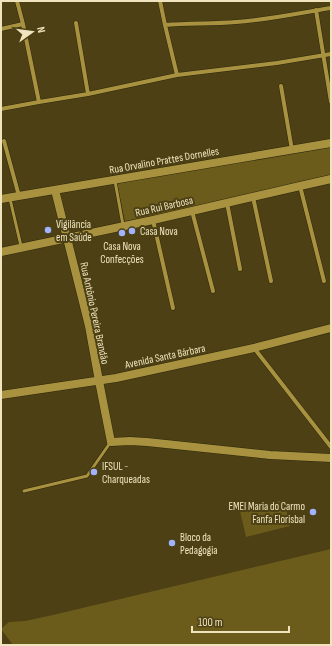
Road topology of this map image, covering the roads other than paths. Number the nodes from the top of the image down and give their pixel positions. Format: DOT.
graph roads {
  1 [pos="17,1"];
  2 [pos="160,1"];
  3 [pos="331,8"];
  4 [pos="316,10"];
  5 [pos="76,23"];
  6 [pos="23,24"];
  7 [pos="165,25"];
  8 [pos="1,29"];
  9 [pos="331,54"];
  10 [pos="324,55"];
  11 [pos="177,75"];
  12 [pos="281,86"];
  13 [pos="88,94"];
  14 [pos="39,102"];
  15 [pos="331,102"];
  16 [pos="1,109"];
  17 [pos="4,141"];
  18 [pos="331,143"];
  19 [pos="292,150"];
  20 [pos="331,179"];
  21 [pos="115,180"];
  22 [pos="300,186"];
  23 [pos="55,190"];
  24 [pos="19,196"];
  25 [pos="253,197"];
  26 [pos="10,198"];
  27 [pos="1,199"];
  28 [pos="227,203"];
  29 [pos="192,211"];
  30 [pos="153,220"];
  31 [pos="123,226"];
  32 [pos="67,238"];
  33 [pos="21,247"];
  34 [pos="1,252"];
  35 [pos="240,268"];
  36 [pos="324,281"];
  37 [pos="271,282"];
  38 [pos="213,291"];
  39 [pos="173,308"];
  40 [pos="331,328"];
  41 [pos="254,348"];
  42 [pos="99,381"];
  43 [pos="1,395"];
  44 [pos="111,442"];
  45 [pos="331,447"];
  46 [pos="331,458"];
  47 [pos="24,491"];
  1 -- 6 [label="street"];
  2 -- 7 [label="street"];
  3 -- 4 [label="street"];
  4 -- 7 [label="street"];
  4 -- 10 [label="street"];
  5 -- 13 [label="street"];
  6 -- 8 [label="street"];
  6 -- 14 [label="street"];
  7 -- 11 [label="street"];
  9 -- 10 [label="street"];
  10 -- 11 [label="street"];
  10 -- 15 [label="street"];
  11 -- 13 [label="street"];
  12 -- 19 [label="street"];
  13 -- 14 [label="street"];
  14 -- 16 [label="street"];
  17 -- 24 [label="street"];
  18 -- 19 [label="street, Rua Orvalino Prattes Dornelles"];
  19 -- 21 [label="street, Rua Orvalino Prattes Dornelles"];
  20 -- 22 [label="street, Rua Rui Barbosa"];
  21 -- 23 [label="street, Rua Orvalino Prattes Dornelles"];
  21 -- 31 [label="lane"];
  22 -- 25 [label="street, Rua Rui Barbosa"];
  22 -- 36 [label="street"];
  23 -- 24 [label="street, Rua Orvalino Prattes Dornelles"];
  23 -- 32 [label="street, Rua Antônio Pereira Brandão"];
  24 -- 26 [label="street, Rua Orvalino Prattes Dornelles"];
  25 -- 28 [label="street, Rua Rui Barbosa"];
  25 -- 37 [label="street"];
  26 -- 27 [label="street, Rua Orvalino Prattes Dornelles"];
  26 -- 33 [label="lane"];
  28 -- 29 [label="street, Rua Rui Barbosa"];
  28 -- 35 [label="street"];
  29 -- 30 [label="street, Rua Rui Barbosa"];
  29 -- 38 [label="street"];
  30 -- 31 [label="street, Rua Rui Barbosa"];
  30 -- 39 [label="street"];
  31 -- 32 [label="street, Rua Rui Barbosa"];
  32 -- 33 [label="street, Rua Rui Barbosa"];
  32 -- 42 [label="street, Rua Antônio Pereira Brandão"];
  33 -- 34 [label="street, Rua Rui Barbosa"];
  40 -- 41 [label="street, Avenida Santa Bárbara"];
  41 -- 42 [label="street, Avenida Santa Bárbara"];
  41 -- 45 [label="street"];
  42 -- 43 [label="street, Avenida Santa Bárbara"];
  42 -- 44 [label="street, Rua Antônio Pereira Brandão"];
  44 -- 46 [label="street"];
  44 -- 47 [label="lane"];
}
